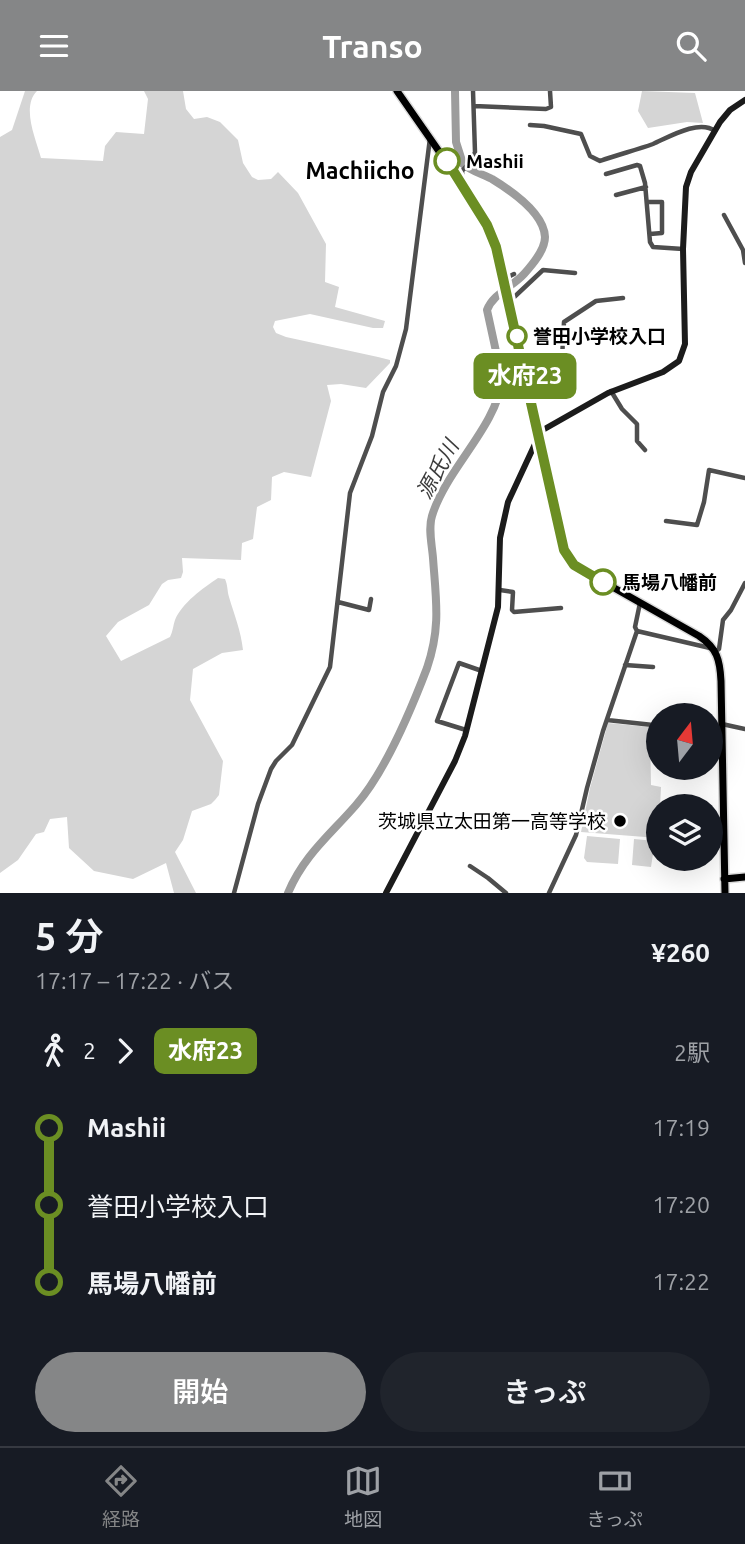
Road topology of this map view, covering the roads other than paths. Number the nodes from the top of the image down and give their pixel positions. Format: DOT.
graph roads {
  1 [pos="397,91"];
  2 [pos="474,91"];
  3 [pos="550,91"];
  4 [pos="745,100"];
  5 [pos="474,106"];
  6 [pos="530,125"];
  7 [pos="715,131"];
  8 [pos="430,137"];
  9 [pos="606,174"];
  10 [pos="462,185"];
  11 [pos="646,187"];
  12 [pos="616,195"];
  13 [pos="647,202"];
  14 [pos="724,215"];
  15 [pos="649,234"];
  16 [pos="683,249"];
  17 [pos="745,263"];
  18 [pos="575,273"];
  19 [pos="514,274"];
  20 [pos="505,281"];
  21 [pos="624,298"];
  22 [pos="509,301"];
  23 [pos="554,373"];
  24 [pos="611,391"];
  25 [pos="538,436"];
  26 [pos="645,450"];
  27 [pos="745,478"];
  28 [pos="666,521"];
  29 [pos="745,583"];
  30 [pos="500,590"];
  31 [pos="738,596"];
  32 [pos="745,598"];
  33 [pos="372,599"];
  34 [pos="338,602"];
  35 [pos="640,603"];
  36 [pos="561,608"];
  37 [pos="637,631"];
  38 [pos="715,650"];
  39 [pos="625,665"];
  40 [pos="653,667"];
  41 [pos="482,671"];
  42 [pos="721,703"];
  43 [pos="607,720"];
  44 [pos="646,724"];
  45 [pos="723,724"];
  46 [pos="745,729"];
  47 [pos="467,730"];
  48 [pos="723,781"];
  49 [pos="470,866"];
  50 [pos="745,877"];
  51 [pos="724,879"];
  52 [pos="234,893"];
  53 [pos="386,893"];
  54 [pos="506,893"];
  55 [pos="549,893"];
  56 [pos="724,893"];
  1 -- 8 [label="main road"];
  2 -- 5 [label="street"];
  3 -- 5 [label="street"];
  4 -- 7 [label="street"];
  5 -- 10 [label="street"];
  6 -- 7 [label="street"];
  7 -- 16 [label="street"];
  8 -- 10 [label="main road"];
  8 -- 34 [label="street"];
  9 -- 11 [label="street"];
  10 -- 20 [label="main road"];
  11 -- 12 [label="street"];
  11 -- 13 [label="street"];
  13 -- 15 [label="street"];
  13 -- 15 [label="street"];
  14 -- 17 [label="street"];
  15 -- 16 [label="street"];
  16 -- 24 [label="street"];
  18 -- 22 [label="street"];
  19 -- 20 [label="street"];
  20 -- 22 [label="main road"];
  21 -- 23 [label="street"];
  22 -- 25 [label="main road"];
  24 -- 25 [label="street"];
  24 -- 26 [label="street"];
  25 -- 30 [label="street"];
  25 -- 35 [label="main road"];
  27 -- 28 [label="street"];
  29 -- 31 [label="street"];
  30 -- 36 [label="street"];
  30 -- 41 [label="street"];
  31 -- 32 [label="street"];
  31 -- 38 [label="street"];
  33 -- 34 [label="street"];
  34 -- 52 [label="street"];
  35 -- 37 [label="street"];
  35 -- 38 [label="main road"];
  37 -- 38 [label="street"];
  37 -- 39 [label="street"];
  38 -- 42 [label="main road"];
  39 -- 40 [label="street"];
  39 -- 43 [label="street"];
  41 -- 47 [label="street"];
  41 -- 47 [label="street"];
  43 -- 44 [label="street"];
  43 -- 55 [label="street"];
  45 -- 46 [label="street"];
  47 -- 53 [label="street"];
  48 -- 51 [label="main road"];
  49 -- 54 [label="street"];
  50 -- 51 [label="main road"];
  51 -- 56 [label="main road"];
}
